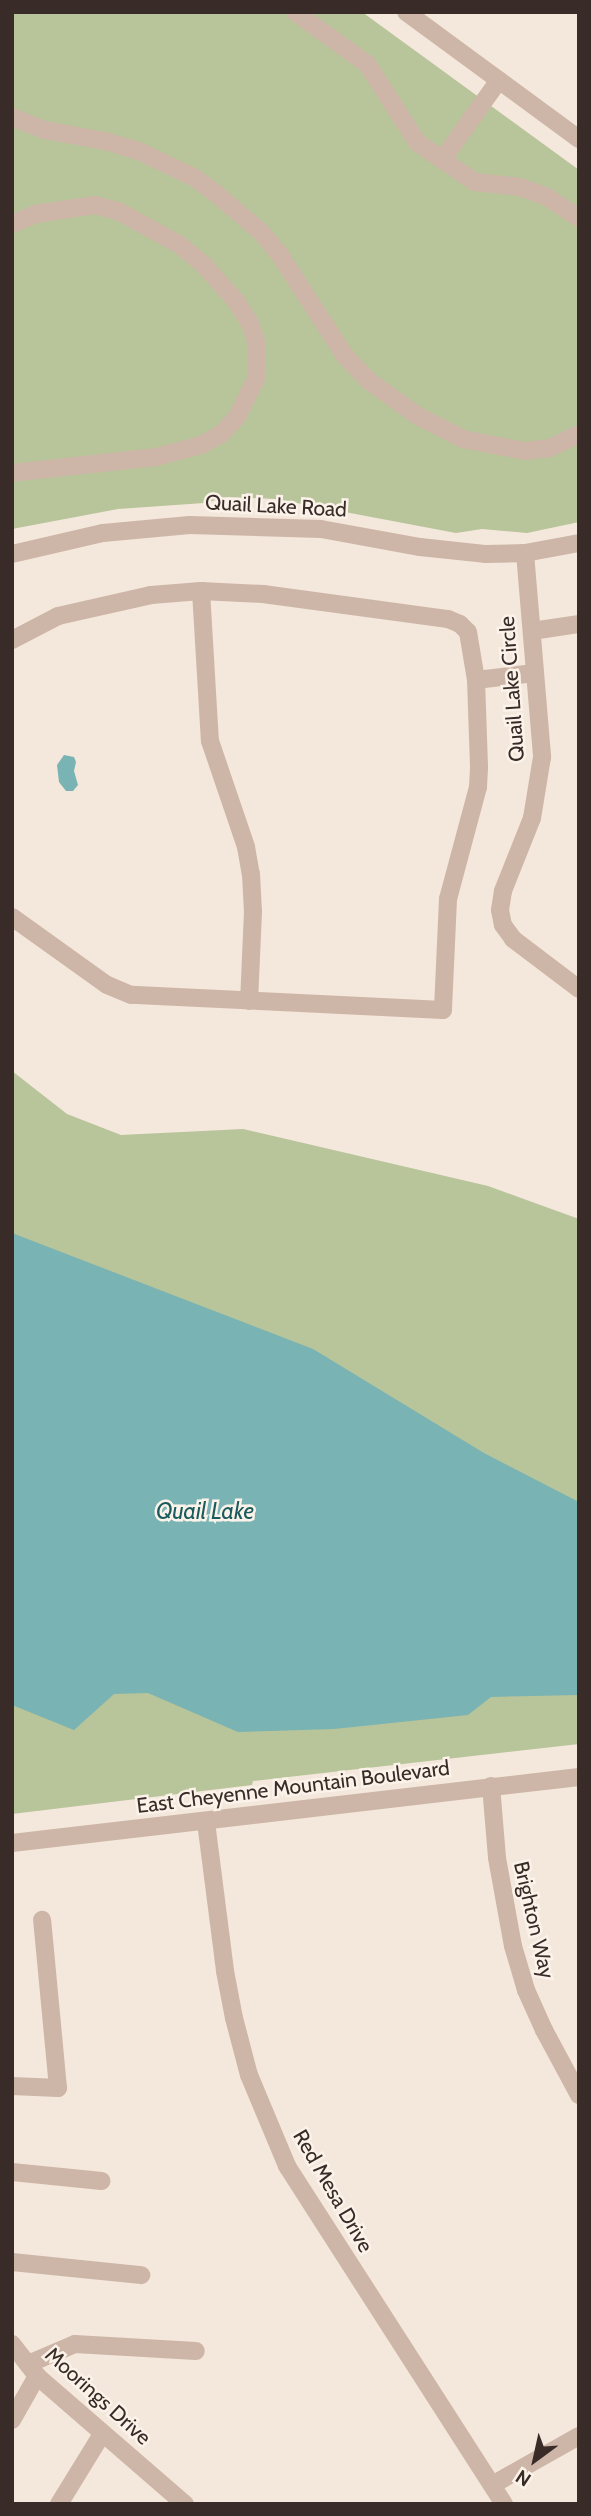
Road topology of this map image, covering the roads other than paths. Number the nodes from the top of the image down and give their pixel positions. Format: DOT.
graph roads {
  1 [pos="295,12"];
  2 [pos="405,12"];
  3 [pos="499,80"];
  4 [pos="12,117"];
  5 [pos="579,139"];
  6 [pos="442,160"];
  7 [pos="579,218"];
  8 [pos="12,225"];
  9 [pos="579,434"];
  10 [pos="12,474"];
  11 [pos="579,543"];
  12 [pos="525,553"];
  13 [pos="12,554"];
  14 [pos="201,591"];
  15 [pos="579,624"];
  16 [pos="532,631"];
  17 [pos="12,640"];
  18 [pos="535,673"];
  19 [pos="476,680"];
  20 [pos="12,917"];
  21 [pos="575,982"];
  22 [pos="249,1001"];
  23 [pos="579,1777"];
  24 [pos="491,1786"];
  25 [pos="206,1822"];
  26 [pos="12,1843"];
  27 [pos="42,1920"];
  28 [pos="12,2086"];
  29 [pos="579,2095"];
  30 [pos="12,2172"];
  31 [pos="102,2182"];
  32 [pos="12,2262"];
  33 [pos="141,2275"];
  34 [pos="12,2344"];
  35 [pos="196,2351"];
  36 [pos="32,2370"];
  37 [pos="12,2420"];
  38 [pos="102,2434"];
  39 [pos="579,2437"];
  40 [pos="492,2485"];
  41 [pos="59,2504"];
  42 [pos="185,2504"];
  43 [pos="505,2504"];
  1 -- 6 [label="street"];
  2 -- 3 [label="street"];
  3 -- 5 [label="street"];
  3 -- 6 [label="street"];
  4 -- 9 [label="street"];
  6 -- 7 [label="street"];
  8 -- 10 [label="street"];
  11 -- 12 [label="street, Quail Lake Road"];
  12 -- 13 [label="street, Quail Lake Road"];
  12 -- 16 [label="street, Quail Lake Circle"];
  14 -- 17 [label="street"];
  14 -- 19 [label="street"];
  14 -- 22 [label="street"];
  15 -- 16 [label="street"];
  16 -- 18 [label="street, Quail Lake Circle"];
  18 -- 19 [label="street"];
  18 -- 21 [label="street, Quail Lake Circle"];
  19 -- 22 [label="street"];
  20 -- 22 [label="street"];
  23 -- 24 [label="street, East Cheyenne Mountain Boulevard"];
  24 -- 25 [label="street, East Cheyenne Mountain Boulevard"];
  24 -- 29 [label="street, Brighton Way"];
  25 -- 26 [label="street, East Cheyenne Mountain Boulevard"];
  25 -- 40 [label="street, Red Mesa Drive"];
  27 -- 28 [label="street"];
  30 -- 31 [label="street"];
  32 -- 33 [label="street"];
  34 -- 36 [label="street, Moorings Drive"];
  35 -- 36 [label="street"];
  36 -- 37 [label="street"];
  36 -- 38 [label="street, Moorings Drive"];
  38 -- 41 [label="street"];
  38 -- 42 [label="street, Moorings Drive"];
  39 -- 40 [label="street"];
  40 -- 43 [label="street, Red Mesa Drive"];
}
